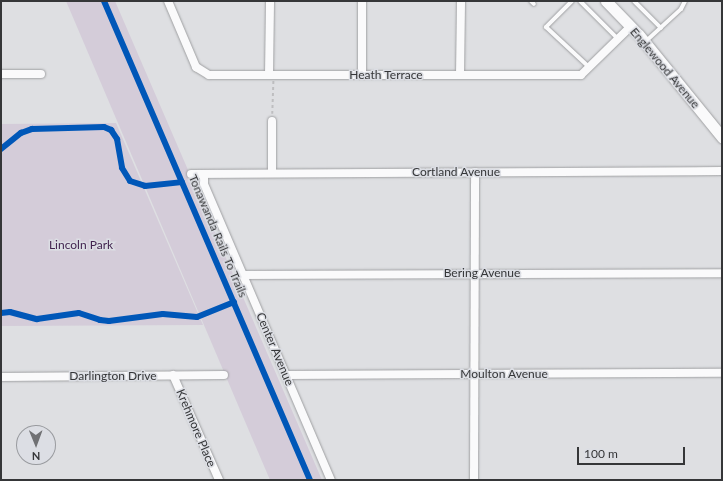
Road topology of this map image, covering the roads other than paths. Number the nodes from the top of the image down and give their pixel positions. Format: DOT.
graph roads {
  1 [pos="168,1"];
  2 [pos="270,1"];
  3 [pos="362,1"];
  4 [pos="460,1"];
  5 [pos="572,1"];
  6 [pos="580,1"];
  7 [pos="634,1"];
  8 [pos="685,1"];
  9 [pos="611,3"];
  10 [pos="631,26"];
  11 [pos="661,28"];
  12 [pos="618,39"];
  13 [pos="645,42"];
  14 [pos="589,67"];
  15 [pos="1,74"];
  16 [pos="41,74"];
  17 [pos="271,75"];
  18 [pos="362,75"];
  19 [pos="460,75"];
  20 [pos="272,122"];
  21 [pos="722,136"];
  22 [pos="722,171"];
  23 [pos="475,172"];
  24 [pos="272,173"];
  25 [pos="190,174"];
  26 [pos="204,174"];
  27 [pos="475,273"];
  28 [pos="722,273"];
  29 [pos="243,275"];
  30 [pos="722,373"];
  31 [pos="474,374"];
  32 [pos="173,375"];
  33 [pos="224,375"];
  34 [pos="286,375"];
  35 [pos="1,377"];
  36 [pos="218,480"];
  37 [pos="330,480"];
  38 [pos="474,480"];
  1 -- 17 [label="street, Heath Terrace"];
  2 -- 17 [label="street"];
  3 -- 18 [label="street"];
  4 -- 19 [label="street"];
  5 -- 14 [label="lane"];
  6 -- 12 [label="lane"];
  7 -- 11 [label="lane"];
  8 -- 11 [label="lane"];
  9 -- 10 [label="street, Englewood Avenue"];
  10 -- 12 [label="street, Heath Terrace"];
  10 -- 13 [label="street, Englewood Avenue"];
  11 -- 13 [label="lane"];
  12 -- 14 [label="street, Heath Terrace"];
  13 -- 21 [label="street, Englewood Avenue"];
  14 -- 19 [label="street, Heath Terrace"];
  15 -- 16 [label="street"];
  17 -- 18 [label="street, Heath Terrace"];
  18 -- 19 [label="street, Heath Terrace"];
  20 -- 24 [label="street"];
  22 -- 23 [label="street, Cortland Avenue"];
  23 -- 24 [label="street, Cortland Avenue"];
  23 -- 27 [label="street"];
  24 -- 26 [label="street, Cortland Avenue"];
  25 -- 26 [label="street, Cortland Avenue"];
  26 -- 29 [label="street, Center Avenue"];
  27 -- 28 [label="street, Bering Avenue"];
  27 -- 29 [label="street, Bering Avenue"];
  27 -- 31 [label="street"];
  29 -- 34 [label="street, Center Avenue"];
  30 -- 31 [label="street, Moulton Avenue"];
  31 -- 34 [label="street, Moulton Avenue"];
  31 -- 38 [label="street"];
  32 -- 33 [label="street, Darlington Drive"];
  32 -- 35 [label="street, Darlington Drive"];
  32 -- 36 [label="street, Krehmore Place"];
  34 -- 37 [label="street, Center Avenue"];
}
